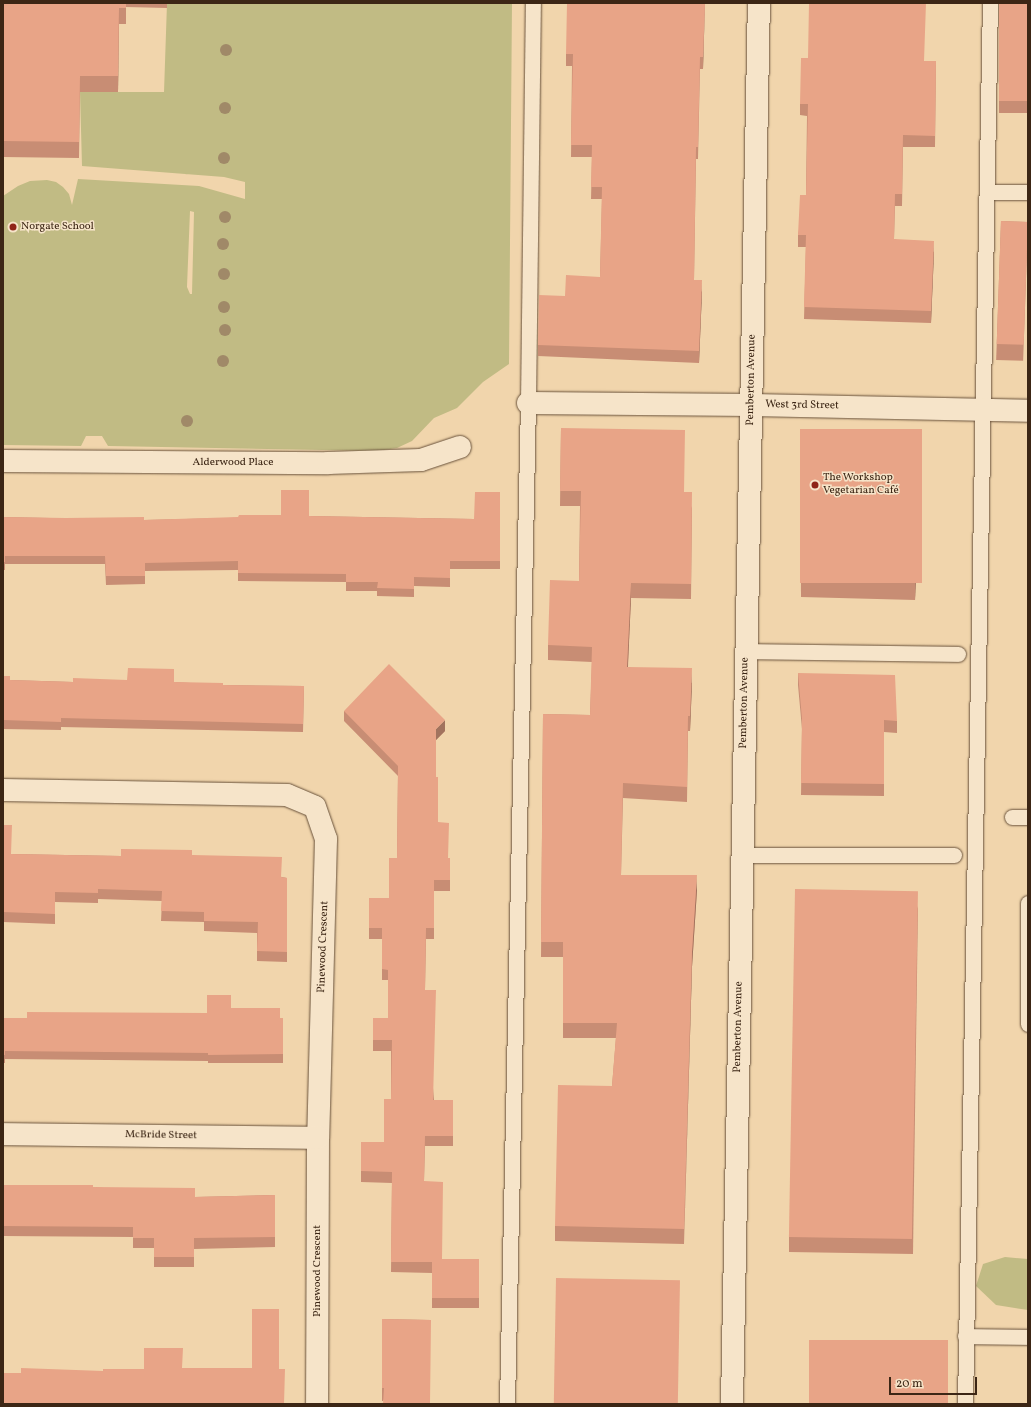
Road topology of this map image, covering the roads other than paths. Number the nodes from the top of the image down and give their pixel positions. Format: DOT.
graph roads {
  1 [pos="533,3"];
  2 [pos="759,3"];
  3 [pos="990,3"];
  4 [pos="987,192"];
  5 [pos="1028,192"];
  6 [pos="528,403"];
  7 [pos="752,404"];
  8 [pos="982,410"];
  9 [pos="1028,411"];
  10 [pos="460,447"];
  11 [pos="3,462"];
  12 [pos="746,651"];
  13 [pos="958,654"];
  14 [pos="3,790"];
  15 [pos="1012,817"];
  16 [pos="1028,817"];
  17 [pos="742,855"];
  18 [pos="954,855"];
  19 [pos="1028,903"];
  20 [pos="1028,1024"];
  21 [pos="3,1134"];
  22 [pos="318,1138"];
  23 [pos="965,1336"];
  24 [pos="1028,1337"];
  25 [pos="317,1404"];
  26 [pos="507,1404"];
  27 [pos="732,1404"];
  28 [pos="965,1404"];
  1 -- 6 [label="lane"];
  2 -- 7 [label="street, Pemberton Avenue"];
  3 -- 4 [label="lane"];
  4 -- 5 [label="lane"];
  4 -- 8 [label="lane"];
  6 -- 7 [label="street, West 3rd Street"];
  6 -- 26 [label="lane"];
  7 -- 8 [label="street, West 3rd Street"];
  7 -- 12 [label="street, Pemberton Avenue"];
  8 -- 9 [label="street, West 3rd Street"];
  8 -- 23 [label="lane"];
  10 -- 11 [label="street, Alderwood Place"];
  12 -- 13 [label="lane"];
  12 -- 17 [label="street, Pemberton Avenue"];
  14 -- 22 [label="street, Pinewood Crescent"];
  15 -- 16 [label="lane"];
  17 -- 18 [label="lane"];
  17 -- 27 [label="street, Pemberton Avenue"];
  19 -- 20 [label="lane"];
  21 -- 22 [label="street, McBride Street"];
  22 -- 25 [label="street, Pinewood Crescent"];
  23 -- 24 [label="lane"];
  23 -- 28 [label="lane"];
}
